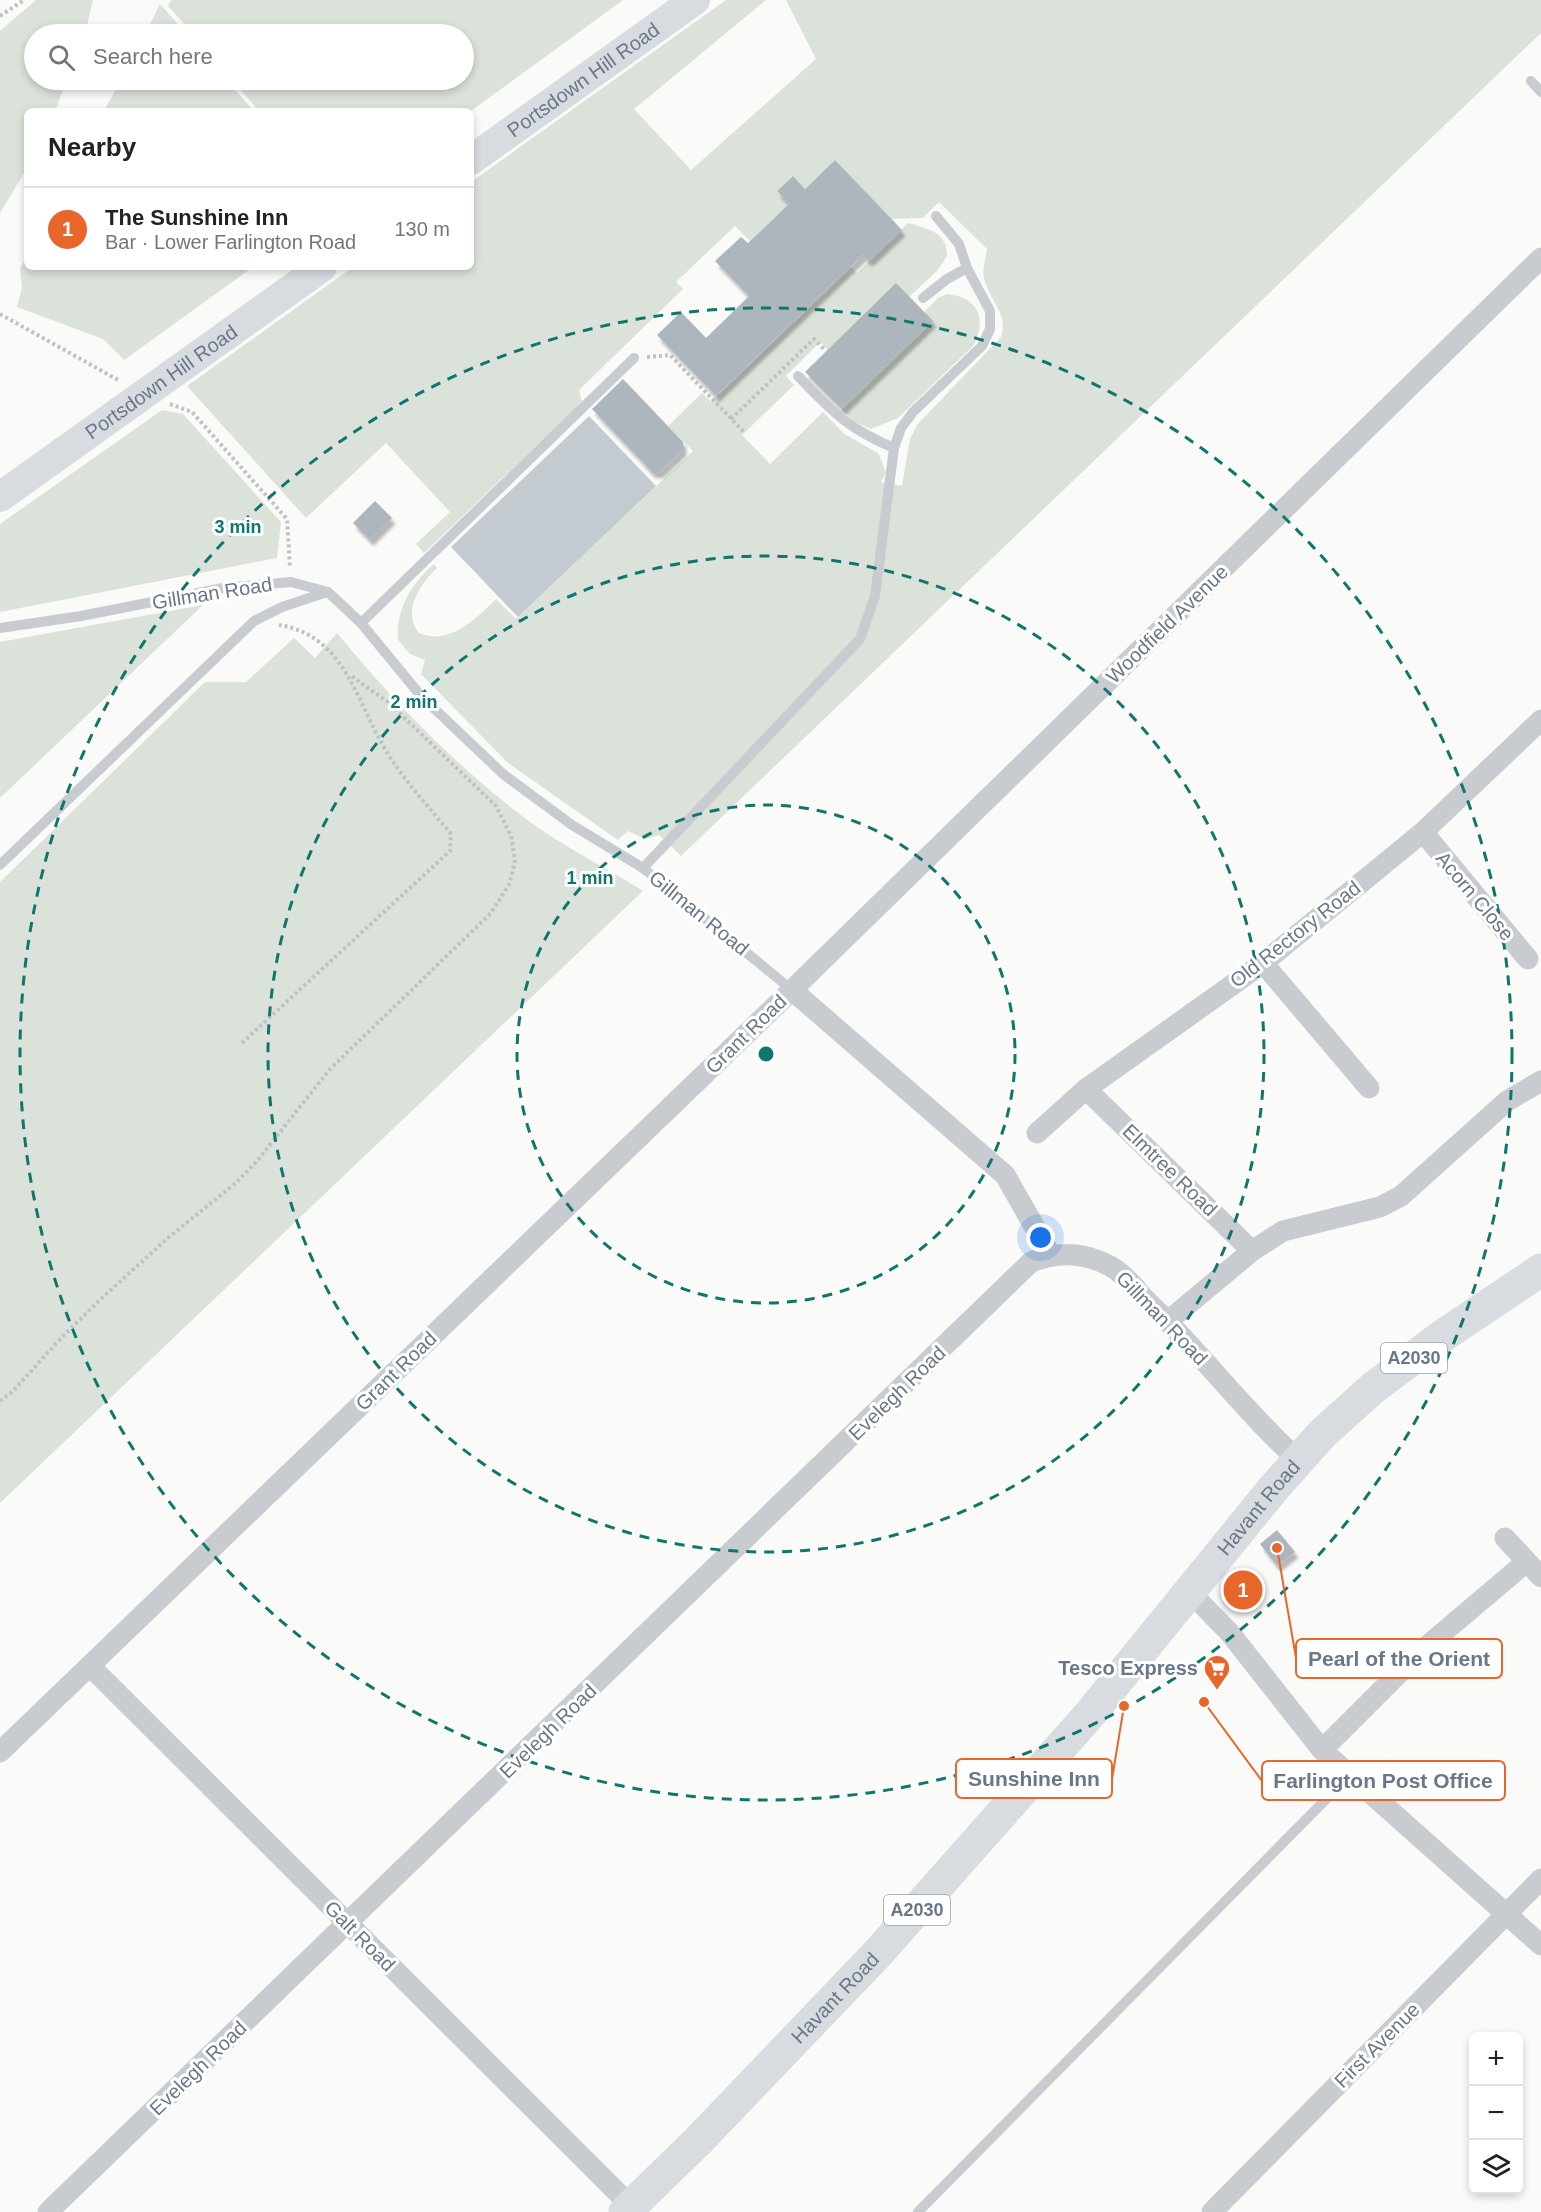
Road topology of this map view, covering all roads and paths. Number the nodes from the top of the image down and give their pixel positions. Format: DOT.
graph roads {
  1 [pos="24,0"];
  2 [pos="695,0"];
  3 [pos="0,16"];
  4 [pos="1531,81"];
  5 [pos="1541,92"];
  6 [pos="474,158"];
  7 [pos="936,216"];
  8 [pos="1541,258"];
  9 [pos="967,268"];
  10 [pos="318,270"];
  11 [pos="923,298"];
  12 [pos="0,314"];
  13 [pos="826,351"];
  14 [pos="634,358"];
  15 [pos="798,375"];
  16 [pos="144,394"];
  17 [pos="731,418"];
  18 [pos="744,432"];
  19 [pos="894,448"];
  20 [pos="0,497"];
  21 [pos="291,582"];
  22 [pos="328,592"];
  23 [pos="254,621"];
  24 [pos="361,623"];
  25 [pos="0,628"];
  26 [pos="350,675"];
  27 [pos="1541,720"];
  28 [pos="1423,832"];
  29 [pos="0,865"];
  30 [pos="643,868"];
  31 [pos="1528,959"];
  32 [pos="1263,963"];
  33 [pos="792,990"];
  34 [pos="242,1043"];
  35 [pos="1541,1081"];
  36 [pos="1369,1088"];
  37 [pos="1086,1089"];
  38 [pos="1037,1133"];
  39 [pos="1252,1251"];
  40 [pos="1050,1254"];
  41 [pos="1541,1270"];
  42 [pos="1168,1321"];
  43 [pos="0,1401"];
  44 [pos="1298,1460"];
  45 [pos="1505,1538"];
  46 [pos="1535,1568"];
  47 [pos="1190,1592"];
  48 [pos="90,1666"];
  49 [pos="1323,1750"];
  50 [pos="0,1752"];
  51 [pos="1350,1775"];
  52 [pos="1541,1879"];
  53 [pos="1505,1915"];
  54 [pos="348,1924"];
  55 [pos="1541,1946"];
  56 [pos="628,2209"];
  57 [pos="48,2212"];
  58 [pos="918,2212"];
  59 [pos="1212,2212"];
  1 -- 3 [label="path"];
  2 -- 6 [label="main road, Portsdown Hill Road"];
  4 -- 5 [label="lane"];
  7 -- 9 [label="lane"];
  8 -- 33 [label="street, Woodfield Avenue"];
  9 -- 11 [label="lane"];
  9 -- 19 [label="lane"];
  10 -- 16 [label="main road, Portsdown Hill Road"];
  12 -- 16 [label="path"];
  13 -- 17 [label="path"];
  14 -- 17 [label="path"];
  14 -- 24 [label="lane"];
  15 -- 19 [label="lane"];
  16 -- 20 [label="main road, Portsdown Hill Road"];
  16 -- 21 [label="path"];
  17 -- 18 [label="path"];
  19 -- 30 [label="lane"];
  21 -- 22 [label="lane, Gillman Road"];
  21 -- 25 [label="lane, Gillman Road"];
  22 -- 23 [label="lane"];
  22 -- 24 [label="lane, Gillman Road"];
  23 -- 26 [label="path"];
  23 -- 29 [label="lane"];
  24 -- 30 [label="lane, Gillman Road"];
  26 -- 34 [label="path"];
  26 -- 43 [label="path"];
  27 -- 28 [label="street, Old Rectory Road"];
  28 -- 31 [label="street, Acorn Close"];
  28 -- 32 [label="street, Old Rectory Road"];
  30 -- 33 [label="lane, Gillman Road"];
  32 -- 36 [label="street"];
  32 -- 37 [label="street, Old Rectory Road"];
  33 -- 40 [label="street, Gillman Road"];
  33 -- 48 [label="street, Grant Road"];
  35 -- 39 [label="street"];
  37 -- 38 [label="street, Old Rectory Road"];
  37 -- 39 [label="street, Elmtree Road"];
  39 -- 42 [label="street"];
  40 -- 42 [label="street, Gillman Road"];
  40 -- 54 [label="street, Evelegh Road"];
  41 -- 44 [label="main road, Havant Road / A2030"];
  42 -- 44 [label="street, Gillman Road"];
  44 -- 47 [label="main road, Havant Road / A2030"];
  45 -- 46 [label="street"];
  46 -- 49 [label="street"];
  47 -- 49 [label="street"];
  47 -- 56 [label="main road, Havant Road / A2030"];
  48 -- 50 [label="street, Grant Road"];
  48 -- 54 [label="street, Galt Road"];
  49 -- 51 [label="street"];
  51 -- 53 [label="street"];
  51 -- 58 [label="lane"];
  52 -- 53 [label="street, First Avenue"];
  53 -- 55 [label="street"];
  53 -- 59 [label="street, First Avenue"];
  54 -- 56 [label="street, Galt Road"];
  54 -- 57 [label="street, Evelegh Road"];
}
